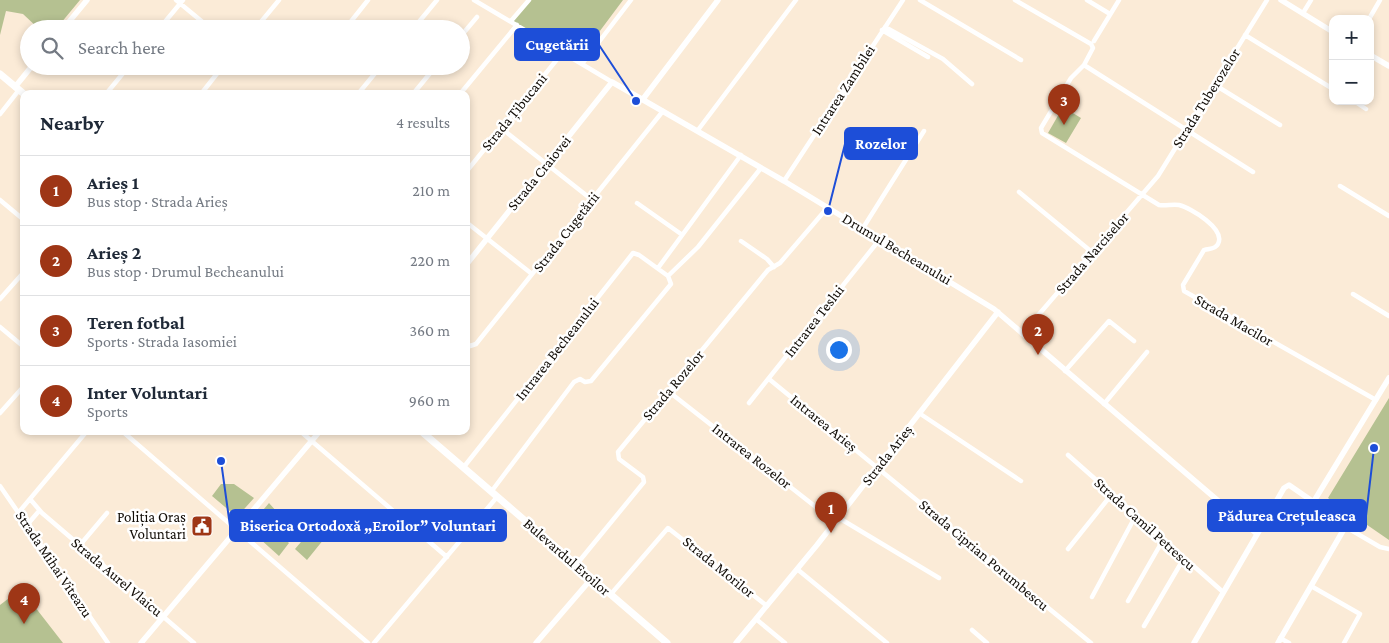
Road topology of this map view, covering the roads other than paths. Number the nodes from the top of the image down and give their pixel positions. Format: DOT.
graph roads {
  1 [pos="87,0"];
  2 [pos="279,0"];
  3 [pos="368,0"];
  4 [pos="437,0"];
  5 [pos="474,0"];
  6 [pos="528,0"];
  7 [pos="630,0"];
  8 [pos="718,0"];
  9 [pos="796,0"];
  10 [pos="903,0"];
  11 [pos="920,0"];
  12 [pos="1016,0"];
  13 [pos="1087,0"];
  14 [pos="1119,0"];
  15 [pos="1267,0"];
  16 [pos="1281,0"];
  17 [pos="1311,0"];
  18 [pos="1380,0"];
  19 [pos="180,1"];
  20 [pos="1303,13"];
  21 [pos="1110,14"];
  22 [pos="1371,15"];
  23 [pos="477,17"];
  24 [pos="70,20"];
  25 [pos="166,20"];
  26 [pos="201,20"];
  27 [pos="262,20"];
  28 [pos="351,20"];
  29 [pos="420,20"];
  30 [pos="511,21"];
  31 [pos="470,25"];
  32 [pos="517,25"];
  33 [pos="884,28"];
  34 [pos="1329,29"];
  35 [pos="1245,36"];
  36 [pos="1093,43"];
  37 [pos="563,52"];
  38 [pos="928,57"];
  39 [pos="1374,57"];
  40 [pos="1021,60"];
  41 [pos="582,64"];
  42 [pos="1084,65"];
  43 [pos="1389,66"];
  44 [pos="0,74"];
  45 [pos="27,75"];
  46 [pos="122,75"];
  47 [pos="216,75"];
  48 [pos="374,75"];
  49 [pos="429,75"];
  50 [pos="612,82"];
  51 [pos="972,84"];
  52 [pos="1215,85"];
  53 [pos="1329,87"];
  54 [pos="19,90"];
  55 [pos="109,90"];
  56 [pos="204,90"];
  57 [pos="361,90"];
  58 [pos="417,90"];
  59 [pos="463,90"];
  60 [pos="643,99"];
  61 [pos="1361,105"];
  62 [pos="1366,108"];
  63 [pos="663,111"];
  64 [pos="0,114"];
  65 [pos="1280,125"];
  66 [pos="501,128"];
  67 [pos="698,130"];
  68 [pos="1187,130"];
  69 [pos="924,131"];
  70 [pos="741,155"];
  71 [pos="547,164"];
  72 [pos="470,167"];
  73 [pos="761,168"];
  74 [pos="1253,172"];
  75 [pos="784,181"];
  76 [pos="1340,186"];
  77 [pos="1019,192"];
  78 [pos="1142,194"];
  79 [pos="591,199"];
  80 [pos="0,200"];
  81 [pos="637,203"];
  82 [pos="828,207"];
  83 [pos="1389,216"];
  84 [pos="20,217"];
  85 [pos="470,225"];
  86 [pos="863,228"];
  87 [pos="681,234"];
  88 [pos="487,238"];
  89 [pos="880,239"];
  90 [pos="741,241"];
  91 [pos="1093,253"];
  92 [pos="470,260"];
  93 [pos="774,267"];
  94 [pos="658,268"];
  95 [pos="532,274"];
  96 [pos="20,276"];
  97 [pos="668,276"];
  98 [pos="1353,294"];
  99 [pos="0,299"];
  100 [pos="998,312"];
  101 [pos="1389,316"];
  102 [pos="0,327"];
  103 [pos="1022,334"];
  104 [pos="1134,341"];
  105 [pos="20,344"];
  106 [pos="470,346"];
  107 [pos="1147,352"];
  108 [pos="1065,371"];
  109 [pos="769,378"];
  110 [pos="1389,378"];
  111 [pos="20,390"];
  112 [pos="668,391"];
  113 [pos="1376,400"];
  114 [pos="749,403"];
  115 [pos="1104,404"];
  116 [pos="0,413"];
  117 [pos="919,413"];
  118 [pos="84,435"];
  119 [pos="127,435"];
  120 [pos="305,435"];
  121 [pos="317,435"];
  122 [pos="426,435"];
  123 [pos="312,441"];
  124 [pos="1068,455"];
  125 [pos="878,467"];
  126 [pos="463,468"];
  127 [pos="1021,482"];
  128 [pos="0,486"];
  129 [pos="491,492"];
  130 [pos="1112,494"];
  131 [pos="497,497"];
  132 [pos="30,499"];
  133 [pos="1314,501"];
  134 [pos="39,511"];
  135 [pos="19,512"];
  136 [pos="107,513"];
  137 [pos="1136,515"];
  138 [pos="837,520"];
  139 [pos="27,525"];
  140 [pos="1344,526"];
  141 [pos="236,530"];
  142 [pos="1257,534"];
  143 [pos="1163,540"];
  144 [pos="80,545"];
  145 [pos="1068,549"];
  146 [pos="1389,549"];
  147 [pos="447,557"];
  148 [pos="1184,558"];
  149 [pos="576,565"];
  150 [pos="797,570"];
  151 [pos="592,578"];
  152 [pos="939,578"];
  153 [pos="1311,586"];
  154 [pos="1223,592"];
  155 [pos="611,594"];
  156 [pos="1092,597"];
  157 [pos="1128,601"];
  158 [pos="767,606"];
  159 [pos="163,616"];
  160 [pos="756,619"];
  161 [pos="1144,626"];
  162 [pos="972,630"];
  163 [pos="1279,640"];
  164 [pos="108,643"];
  165 [pos="141,643"];
  166 [pos="194,643"];
  167 [pos="368,643"];
  168 [pos="374,643"];
  169 [pos="536,643"];
  170 [pos="667,643"];
  171 [pos="736,643"];
  172 [pos="785,643"];
  173 [pos="887,643"];
  174 [pos="987,643"];
  175 [pos="1090,643"];
  176 [pos="1194,643"];
  177 [pos="1289,643"];
  178 [pos="1344,643"];
  1 -- 24 [label="street"];
  2 -- 27 [label="street"];
  3 -- 28 [label="street"];
  4 -- 29 [label="street"];
  5 -- 30 [label="street, Drumul Becheanului"];
  6 -- 30 [label="street"];
  7 -- 41 [label="street"];
  8 -- 60 [label="street"];
  9 -- 67 [label="street"];
  10 -- 33 [label="street, Intrarea Zambilei"];
  11 -- 40 [label="street"];
  12 -- 36 [label="street"];
  13 -- 21 [label="street"];
  14 -- 21 [label="street"];
  15 -- 35 [label="street, Strada Tuberozelor"];
  16 -- 20 [label="street"];
  17 -- 20 [label="street"];
  18 -- 22 [label="street"];
  19 -- 25 [label="street"];
  19 -- 26 [label="street"];
  20 -- 34 [label="street"];
  21 -- 36 [label="street"];
  23 -- 31 [label="street"];
  30 -- 32 [label="street, Drumul Becheanului"];
  32 -- 37 [label="street, Drumul Becheanului"];
  32 -- 59 [label="street"];
  33 -- 38 [label="street"];
  33 -- 51 [label="street"];
  33 -- 75 [label="street, Intrarea Zambilei"];
  35 -- 52 [label="street, Strada Tuberozelor"];
  35 -- 53 [label="street"];
  36 -- 42 [label="street"];
  37 -- 41 [label="street, Drumul Becheanului"];
  37 -- 66 [label="street, Strada Țibucani"];
  39 -- 43 [label="street"];
  41 -- 50 [label="street, Drumul Becheanului"];
  42 -- 68 [label="street"];
  42 -- 78 [label="street"];
  44 -- 54 [label="main road"];
  45 -- 54 [label="street"];
  46 -- 55 [label="street"];
  47 -- 56 [label="street"];
  48 -- 57 [label="street"];
  49 -- 58 [label="street"];
  50 -- 60 [label="street, Drumul Becheanului"];
  50 -- 71 [label="street, Strada Craiovei"];
  52 -- 65 [label="street"];
  52 -- 68 [label="street, Strada Tuberozelor"];
  54 -- 64 [label="street"];
  60 -- 63 [label="street, Drumul Becheanului"];
  61 -- 62 [label="street"];
  63 -- 67 [label="street, Drumul Becheanului"];
  63 -- 79 [label="street, Strada Cugetării"];
  66 -- 71 [label="street"];
  66 -- 72 [label="street, Strada Țibucani"];
  67 -- 70 [label="street, Drumul Becheanului"];
  68 -- 74 [label="street"];
  68 -- 78 [label="street, Strada Tuberozelor"];
  69 -- 86 [label="street"];
  70 -- 73 [label="street, Drumul Becheanului"];
  70 -- 87 [label="street"];
  71 -- 79 [label="street"];
  71 -- 88 [label="street, Strada Craiovei"];
  73 -- 75 [label="street, Drumul Becheanului"];
  73 -- 97 [label="street"];
  75 -- 82 [label="street, Drumul Becheanului"];
  76 -- 83 [label="street"];
  77 -- 91 [label="street"];
  78 -- 91 [label="street, Strada Narciselor"];
  78 -- 113 [label="street, Strada Macilor"];
  79 -- 95 [label="street, Strada Cugetării"];
  80 -- 84 [label="street"];
  81 -- 87 [label="street"];
  82 -- 86 [label="street, Drumul Becheanului"];
  82 -- 93 [label="street, Strada Rozelor"];
  85 -- 88 [label="street"];
  86 -- 89 [label="street, Drumul Becheanului"];
  87 -- 94 [label="street"];
  88 -- 92 [label="street, Strada Craiovei"];
  88 -- 95 [label="street"];
  89 -- 100 [label="street, Drumul Becheanului"];
  89 -- 109 [label="street, Intrarea Teslui"];
  90 -- 93 [label="street"];
  91 -- 103 [label="street, Strada Narciselor"];
  93 -- 112 [label="street, Strada Rozelor"];
  94 -- 97 [label="street, Intrarea Becheanului"];
  94 -- 126 [label="street, Intrarea Becheanului"];
  95 -- 106 [label="street, Strada Cugetării"];
  96 -- 99 [label="street"];
  97 -- 129 [label="street"];
  98 -- 101 [label="street"];
  100 -- 103 [label="street, Drumul Becheanului"];
  100 -- 117 [label="street, Strada Arieș"];
  102 -- 105 [label="street"];
  103 -- 108 [label="street, Drumul Becheanului"];
  104 -- 108 [label="street"];
  107 -- 115 [label="street"];
  108 -- 115 [label="street, Drumul Becheanului"];
  109 -- 114 [label="street, Intrarea Teslui"];
  109 -- 125 [label="street, Intrarea Arieș"];
  110 -- 113 [label="street"];
  111 -- 116 [label="street"];
  112 -- 138 [label="street, Intrarea Rozelor"];
  112 -- 149 [label="street, Strada Rozelor"];
  113 -- 133 [label="street"];
  115 -- 142 [label="street, Drumul Becheanului"];
  117 -- 125 [label="street, Strada Arieș"];
  117 -- 127 [label="street"];
  118 -- 132 [label="street"];
  119 -- 141 [label="street"];
  120 -- 123 [label="street"];
  121 -- 123 [label="street"];
  122 -- 126 [label="main road, Bulevardul Eroilor"];
  123 -- 141 [label="street"];
  123 -- 147 [label="street"];
  124 -- 130 [label="street, Strada Camil Petrescu"];
  125 -- 138 [label="street, Strada Arieș"];
  125 -- 175 [label="street, Strada Ciprian Porumbescu"];
  126 -- 129 [label="main road, Bulevardul Eroilor"];
  128 -- 135 [label="street, Strada Mihai Viteazu"];
  129 -- 131 [label="main road, Bulevardul Eroilor"];
  130 -- 137 [label="street, Strada Camil Petrescu"];
  130 -- 145 [label="street"];
  131 -- 147 [label="street"];
  131 -- 149 [label="main road, Bulevardul Eroilor"];
  132 -- 134 [label="street, Strada Aurel Vlaicu"];
  132 -- 135 [label="street"];
  133 -- 140 [label="street"];
  133 -- 142 [label="street"];
  134 -- 139 [label="street"];
  134 -- 144 [label="street, Strada Aurel Vlaicu"];
  135 -- 139 [label="street, Strada Mihai Viteazu"];
  136 -- 144 [label="street"];
  137 -- 143 [label="street, Strada Camil Petrescu"];
  137 -- 156 [label="street"];
  138 -- 150 [label="street, Strada Arieș"];
  138 -- 152 [label="street, Intrarea Rozelor"];
  139 -- 164 [label="street, Strada Mihai Viteazu"];
  140 -- 146 [label="street"];
  140 -- 153 [label="street"];
  141 -- 159 [label="street"];
  141 -- 167 [label="street"];
  142 -- 154 [label="street"];
  143 -- 148 [label="street, Strada Camil Petrescu"];
  143 -- 157 [label="street"];
  144 -- 159 [label="street, Strada Aurel Vlaicu"];
  147 -- 168 [label="street"];
  148 -- 154 [label="street, Strada Camil Petrescu"];
  148 -- 161 [label="street"];
  149 -- 151 [label="main road, Bulevardul Eroilor"];
  150 -- 158 [label="street, Strada Arieș"];
  150 -- 173 [label="street"];
  151 -- 155 [label="main road, Bulevardul Eroilor"];
  151 -- 169 [label="street"];
  153 -- 163 [label="street"];
  153 -- 178 [label="street"];
  154 -- 176 [label="street"];
  155 -- 158 [label="street, Strada Morilor"];
  155 -- 170 [label="main road, Bulevardul Eroilor"];
  158 -- 160 [label="street, Strada Arieș"];
  159 -- 165 [label="street"];
  159 -- 166 [label="street, Strada Aurel Vlaicu"];
  160 -- 171 [label="street, Strada Arieș"];
  160 -- 172 [label="street"];
  162 -- 174 [label="street"];
  163 -- 177 [label="street"];
}
